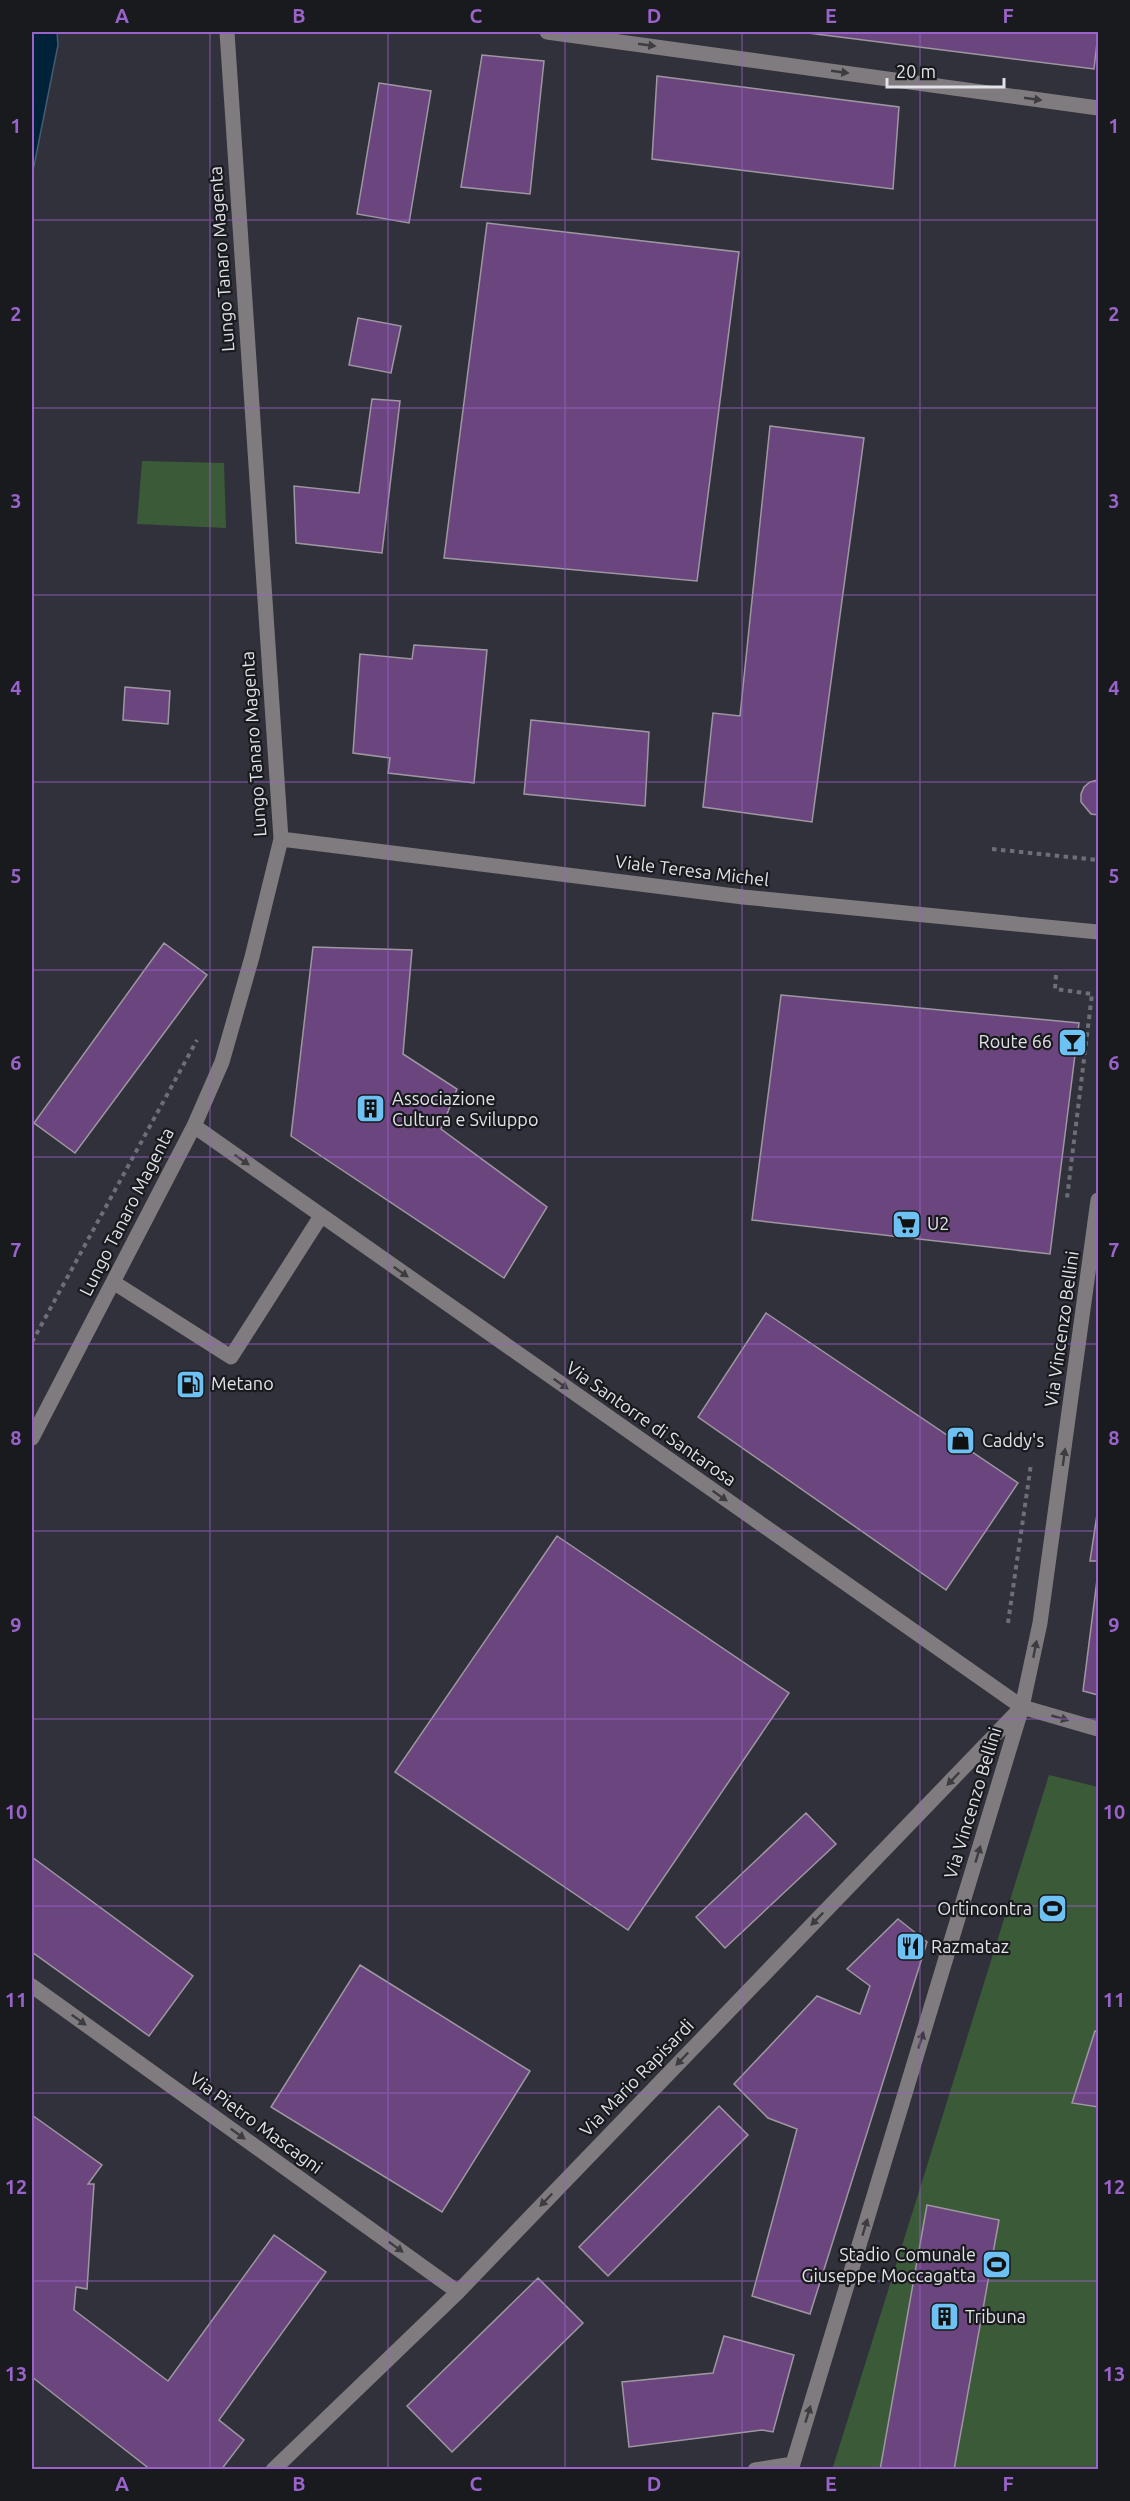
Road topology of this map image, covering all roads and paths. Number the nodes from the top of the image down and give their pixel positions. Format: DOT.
graph roads {
  1 [pos="227,32"];
  2 [pos="547,32"];
  3 [pos="1098,108"];
  4 [pos="281,839"];
  5 [pos="992,849"];
  6 [pos="1098,860"];
  7 [pos="1098,932"];
  8 [pos="1056,975"];
  9 [pos="200,1033"];
  10 [pos="194,1126"];
  11 [pos="1098,1200"];
  12 [pos="1067,1202"];
  13 [pos="321,1215"];
  14 [pos="113,1282"];
  15 [pos="1091,1317"];
  16 [pos="32,1342"];
  17 [pos="32,1438"];
  18 [pos="1031,1462"];
  19 [pos="1008,1623"];
  20 [pos="1023,1707"];
  21 [pos="1098,1729"];
  22 [pos="32,1986"];
  23 [pos="458,2292"];
  24 [pos="792,2467"];
  25 [pos="273,2469"];
  26 [pos="755,2469"];
  1 -- 4 [label="street, Lungo Tanaro Magenta"];
  2 -- 3 [label="street, one-way"];
  4 -- 7 [label="street, Viale Teresa Michel"];
  4 -- 10 [label="street, Lungo Tanaro Magenta"];
  5 -- 6 [label="path"];
  8 -- 12 [label="path"];
  9 -- 16 [label="path"];
  10 -- 13 [label="street, Via Santorre di Santarosa, one-way"];
  10 -- 14 [label="street, Lungo Tanaro Magenta"];
  11 -- 15 [label="street, Via Vincenzo Bellini"];
  13 -- 14 [label="street"];
  13 -- 20 [label="street, Via Santorre di Santarosa, one-way"];
  14 -- 17 [label="street, Lungo Tanaro Magenta"];
  20 -- 15 [label="street, Via Vincenzo Bellini, one-way"];
  18 -- 19 [label="path"];
  20 -- 21 [label="street, Via Santorre di Santarosa, one-way"];
  20 -- 23 [label="street, Via Mario Rapisardi, one-way"];
  24 -- 20 [label="street, Via Vincenzo Bellini, one-way"];
  22 -- 23 [label="street, Via Pietro Mascagni, one-way"];
  23 -- 25 [label="street, Via Mario Rapisardi"];
  24 -- 26 [label="street"];
}
